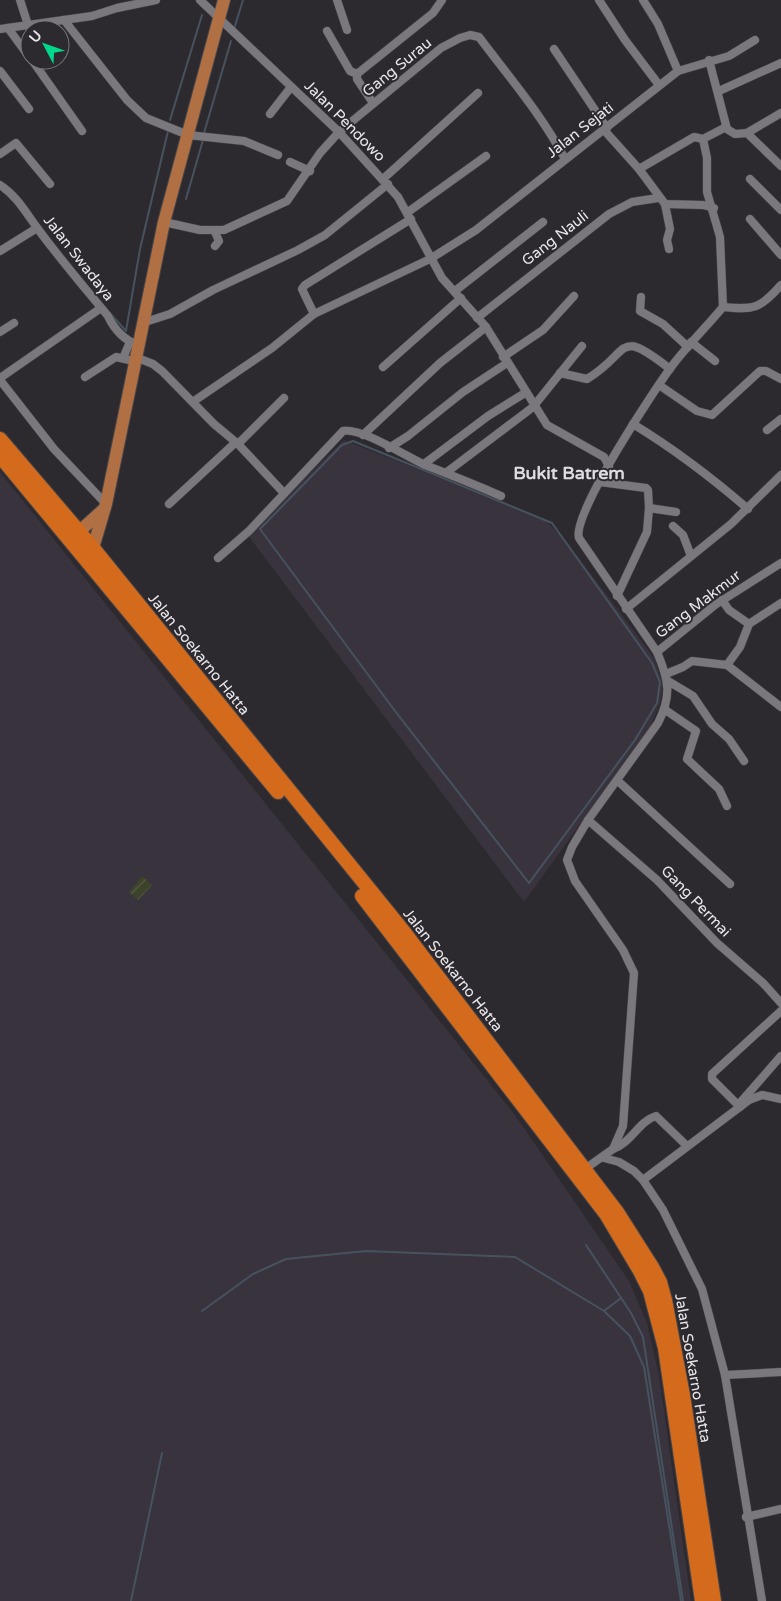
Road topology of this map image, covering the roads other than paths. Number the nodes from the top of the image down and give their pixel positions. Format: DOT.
graph roads {
  1 [pos="20,0"];
  2 [pos="156,0"];
  3 [pos="200,0"];
  4 [pos="224,0"];
  5 [pos="337,0"];
  6 [pos="442,0"];
  7 [pos="599,0"];
  8 [pos="643,0"];
  9 [pos="220,17"];
  10 [pos="26,20"];
  11 [pos="64,20"];
  12 [pos="20,26"];
  13 [pos="70,27"];
  14 [pos="4,28"];
  15 [pos="347,30"];
  16 [pos="327,31"];
  17 [pos="755,40"];
  18 [pos="20,46"];
  19 [pos="554,49"];
  20 [pos="709,60"];
  21 [pos="781,63"];
  22 [pos="39,70"];
  23 [pos="0,71"];
  24 [pos="678,71"];
  25 [pos="357,74"];
  26 [pos="659,85"];
  27 [pos="291,87"];
  28 [pos="719,91"];
  29 [pos="478,93"];
  30 [pos="373,103"];
  31 [pos="29,109"];
  32 [pos="781,113"];
  33 [pos="270,114"];
  34 [pos="726,127"];
  35 [pos="606,129"];
  36 [pos="82,131"];
  37 [pos="339,132"];
  38 [pos="747,133"];
  39 [pos="188,135"];
  40 [pos="703,139"];
  41 [pos="0,154"];
  42 [pos="278,155"];
  43 [pos="486,156"];
  44 [pos="565,159"];
  45 [pos="290,162"];
  46 [pos="781,166"];
  47 [pos="639,168"];
  48 [pos="310,171"];
  49 [pos="750,179"];
  50 [pos="385,182"];
  51 [pos="50,184"];
  52 [pos="0,185"];
  53 [pos="658,198"];
  54 [pos="664,204"];
  55 [pos="714,208"];
  56 [pos="781,210"];
  57 [pos="409,215"];
  58 [pos="750,219"];
  59 [pos="164,222"];
  60 [pos="543,222"];
  61 [pos="37,228"];
  62 [pos="215,232"];
  63 [pos="215,246"];
  64 [pos="669,249"];
  65 [pos="0,251"];
  66 [pos="781,254"];
  67 [pos="430,259"];
  68 [pos="781,285"];
  69 [pos="455,291"];
  70 [pos="574,296"];
  71 [pos="641,297"];
  72 [pos="461,298"];
  73 [pos="723,307"];
  74 [pos="101,308"];
  75 [pos="314,314"];
  76 [pos="477,318"];
  77 [pos="14,323"];
  78 [pos="142,323"];
  79 [pos="486,327"];
  80 [pos="0,332"];
  81 [pos="690,344"];
  82 [pos="582,346"];
  83 [pos="132,353"];
  84 [pos="505,360"];
  85 [pos="715,361"];
  86 [pos="383,367"];
  87 [pos="672,367"];
  88 [pos="560,373"];
  89 [pos="85,377"];
  90 [pos="0,379"];
  91 [pos="781,379"];
  92 [pos="659,385"];
  93 [pos="525,393"];
  94 [pos="284,398"];
  95 [pos="194,401"];
  96 [pos="533,407"];
  97 [pos="781,419"];
  98 [pos="633,424"];
  99 [pos="767,430"];
  100 [pos="363,435"];
  101 [pos="0,438"];
  102 [pos="237,443"];
  103 [pos="389,448"];
  104 [pos="0,456"];
  105 [pos="424,464"];
  106 [pos="609,466"];
  107 [pos="447,472"];
  108 [pos="781,475"];
  109 [pos="600,482"];
  110 [pos="283,492"];
  111 [pos="501,496"];
  112 [pos="169,504"];
  113 [pos="106,505"];
  114 [pos="649,508"];
  115 [pos="748,509"];
  116 [pos="676,512"];
  117 [pos="673,526"];
  118 [pos="75,536"];
  119 [pos="90,554"];
  120 [pos="691,556"];
  121 [pos="218,558"];
  122 [pos="781,563"];
  123 [pos="617,596"];
  124 [pos="722,600"];
  125 [pos="781,603"];
  126 [pos="626,608"];
  127 [pos="749,624"];
  128 [pos="657,652"];
  129 [pos="727,664"];
  130 [pos="667,677"];
  131 [pos="781,706"];
  132 [pos="664,709"];
  133 [pos="744,761"];
  134 [pos="618,781"];
  135 [pos="728,806"];
  136 [pos="588,820"];
  137 [pos="730,884"];
  138 [pos="781,1004"];
  139 [pos="781,1011"];
  140 [pos="781,1056"];
  141 [pos="781,1099"];
  142 [pos="739,1106"];
  143 [pos="687,1146"];
  144 [pos="613,1149"];
  145 [pos="604,1158"];
  146 [pos="580,1173"];
  147 [pos="643,1180"];
  148 [pos="781,1372"];
  149 [pos="724,1375"];
  150 [pos="781,1509"];
  151 [pos="746,1517"];
  152 [pos="702,1601"];
  153 [pos="714,1601"];
  154 [pos="762,1601"];
  1 -- 10 [label="street"];
  2 -- 11 [label="street"];
  3 -- 9 [label="street, Jalan Pendowo"];
  4 -- 9 [label="main road"];
  5 -- 15 [label="street"];
  6 -- 25 [label="street"];
  7 -- 26 [label="street"];
  8 -- 24 [label="street"];
  9 -- 27 [label="street, Jalan Pendowo"];
  9 -- 39 [label="main road"];
  12 -- 14 [label="street"];
  13 -- 39 [label="street"];
  14 -- 18 [label="street"];
  16 -- 25 [label="street"];
  17 -- 20 [label="street, Jalan Sejati"];
  19 -- 35 [label="street"];
  20 -- 24 [label="street, Jalan Sejati"];
  20 -- 28 [label="street"];
  21 -- 28 [label="street"];
  22 -- 36 [label="street"];
  23 -- 31 [label="street"];
  24 -- 26 [label="street, Jalan Sejati"];
  25 -- 30 [label="street"];
  26 -- 35 [label="street, Jalan Sejati"];
  27 -- 33 [label="street"];
  27 -- 37 [label="street, Jalan Pendowo"];
  28 -- 34 [label="street"];
  29 -- 50 [label="street"];
  30 -- 37 [label="street, Gang Surau"];
  30 -- 44 [label="street, Gang Surau"];
  32 -- 38 [label="street"];
  34 -- 38 [label="street"];
  34 -- 40 [label="street"];
  35 -- 44 [label="street, Jalan Sejati"];
  35 -- 47 [label="street"];
  37 -- 48 [label="street, Gang Surau"];
  37 -- 50 [label="street, Jalan Pendowo"];
  38 -- 46 [label="street"];
  39 -- 42 [label="street"];
  39 -- 59 [label="main road"];
  40 -- 47 [label="street"];
  40 -- 55 [label="street"];
  41 -- 51 [label="street"];
  43 -- 57 [label="street"];
  44 -- 67 [label="street, Jalan Sejati"];
  45 -- 48 [label="street"];
  47 -- 53 [label="street"];
  48 -- 62 [label="street, Gang Surau"];
  49 -- 56 [label="street"];
  50 -- 57 [label="street, Jalan Pendowo"];
  50 -- 78 [label="street"];
  52 -- 61 [label="street, Jalan Swadaya"];
  53 -- 54 [label="street"];
  53 -- 76 [label="street, Gang Nauli"];
  54 -- 55 [label="street"];
  54 -- 64 [label="street"];
  55 -- 73 [label="street"];
  57 -- 67 [label="street, Jalan Pendowo"];
  57 -- 75 [label="street"];
  58 -- 66 [label="street"];
  59 -- 62 [label="street"];
  59 -- 78 [label="main road"];
  60 -- 69 [label="street"];
  61 -- 65 [label="street"];
  61 -- 74 [label="street, Jalan Swadaya"];
  62 -- 63 [label="street"];
  67 -- 69 [label="street, Jalan Pendowo"];
  67 -- 75 [label="street"];
  68 -- 73 [label="street"];
  69 -- 72 [label="street, Jalan Pendowo"];
  70 -- 84 [label="street"];
  71 -- 81 [label="street"];
  72 -- 76 [label="street, Jalan Pendowo"];
  72 -- 86 [label="street"];
  73 -- 81 [label="street"];
  74 -- 83 [label="street, Jalan Swadaya"];
  74 -- 90 [label="street"];
  75 -- 95 [label="street"];
  76 -- 79 [label="street, Jalan Pendowo"];
  77 -- 80 [label="street"];
  78 -- 83 [label="main road"];
  79 -- 84 [label="street, Jalan Pendowo"];
  79 -- 100 [label="street"];
  81 -- 85 [label="street"];
  81 -- 87 [label="street"];
  82 -- 88 [label="street"];
  83 -- 89 [label="street"];
  83 -- 95 [label="street, Jalan Swadaya"];
  83 -- 113 [label="main road"];
  84 -- 93 [label="street, Jalan Pendowo"];
  84 -- 103 [label="street"];
  87 -- 88 [label="street"];
  87 -- 92 [label="street"];
  88 -- 96 [label="street"];
  90 -- 113 [label="street"];
  91 -- 92 [label="street"];
  92 -- 98 [label="street"];
  93 -- 96 [label="street, Jalan Pendowo"];
  93 -- 105 [label="street"];
  94 -- 102 [label="street"];
  95 -- 102 [label="street, Jalan Swadaya"];
  96 -- 106 [label="street, Jalan Pendowo"];
  96 -- 107 [label="street"];
  97 -- 99 [label="street"];
  98 -- 106 [label="street"];
  98 -- 115 [label="street"];
  100 -- 103 [label="street"];
  100 -- 110 [label="street"];
  101 -- 118 [label="highway, Jalan Soekarno Hatta"];
  102 -- 110 [label="street, Jalan Swadaya"];
  102 -- 112 [label="street"];
  103 -- 105 [label="street"];
  104 -- 118 [label="highway, Jalan Soekarno Hatta"];
  105 -- 107 [label="street"];
  106 -- 109 [label="street"];
  107 -- 111 [label="street"];
  108 -- 115 [label="street"];
  109 -- 114 [label="street"];
  109 -- 123 [label="street"];
  110 -- 121 [label="street"];
  113 -- 118 [label="main road"];
  113 -- 119 [label="main road"];
  114 -- 116 [label="street"];
  114 -- 123 [label="street"];
  115 -- 120 [label="street"];
  117 -- 120 [label="street"];
  118 -- 119 [label="highway, Jalan Soekarno Hatta"];
  119 -- 146 [label="highway, Jalan Soekarno Hatta"];
  120 -- 126 [label="street"];
  122 -- 124 [label="street, Gang Makmur"];
  123 -- 126 [label="street"];
  124 -- 127 [label="street"];
  124 -- 128 [label="street, Gang Makmur"];
  125 -- 127 [label="street"];
  126 -- 128 [label="street"];
  127 -- 129 [label="street"];
  128 -- 130 [label="street"];
  129 -- 130 [label="street"];
  129 -- 131 [label="street"];
  130 -- 132 [label="street"];
  130 -- 133 [label="street"];
  132 -- 134 [label="street"];
  132 -- 135 [label="street"];
  134 -- 136 [label="street"];
  134 -- 137 [label="street"];
  136 -- 138 [label="street, Gang Permai"];
  136 -- 144 [label="street"];
  139 -- 142 [label="street"];
  140 -- 142 [label="street"];
  141 -- 142 [label="street"];
  142 -- 143 [label="street"];
  143 -- 144 [label="street"];
  143 -- 147 [label="street"];
  144 -- 145 [label="street"];
  145 -- 146 [label="street"];
  145 -- 147 [label="street"];
  146 -- 152 [label="highway, Jalan Soekarno Hatta"];
  146 -- 153 [label="highway, Jalan Soekarno Hatta"];
  147 -- 149 [label="street"];
  148 -- 149 [label="street"];
  149 -- 151 [label="street"];
  150 -- 151 [label="street"];
  151 -- 154 [label="street"];
}
